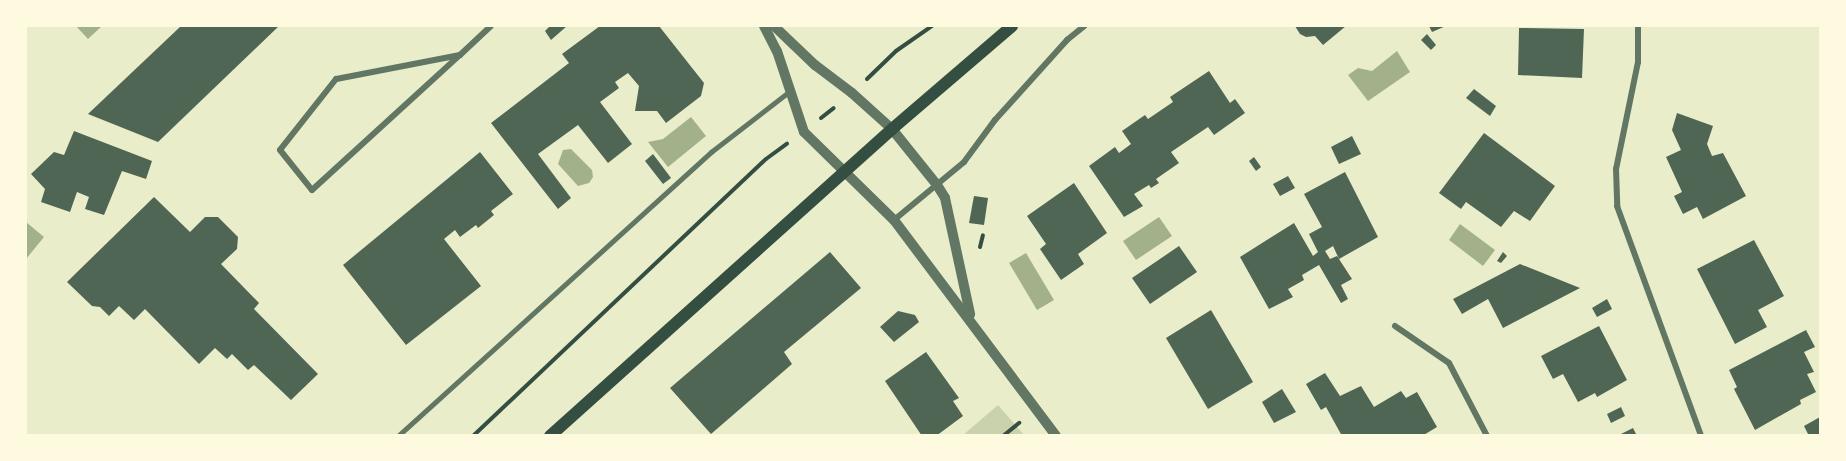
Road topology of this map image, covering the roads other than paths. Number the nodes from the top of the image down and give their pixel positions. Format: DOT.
graph roads {
  1 [pos="491,26"];
  2 [pos="764,26"];
  3 [pos="774,26"];
  4 [pos="1012,26"];
  5 [pos="1084,26"];
  6 [pos="1638,26"];
  7 [pos="460,56"];
  8 [pos="790,92"];
  9 [pos="892,129"];
  10 [pos="844,172"];
  11 [pos="937,185"];
  12 [pos="894,220"];
  13 [pos="972,320"];
  14 [pos="1395,326"];
  15 [pos="398,435"];
  16 [pos="550,435"];
  17 [pos="1056,435"];
  18 [pos="1487,435"];
  19 [pos="1701,435"];
  1 -- 7 [label="street"];
  2 -- 8 [label="street"];
  3 -- 9 [label="street"];
  4 -- 9 [label="main road"];
  5 -- 11 [label="street"];
  6 -- 19 [label="street"];
  7 -- 7 [label="street"];
  8 -- 10 [label="street"];
  8 -- 15 [label="lane"];
  9 -- 10 [label="main road"];
  9 -- 11 [label="street"];
  10 -- 12 [label="street"];
  10 -- 16 [label="main road"];
  11 -- 12 [label="street"];
  11 -- 13 [label="street"];
  12 -- 13 [label="street"];
  13 -- 17 [label="street"];
  14 -- 18 [label="street"];
}
